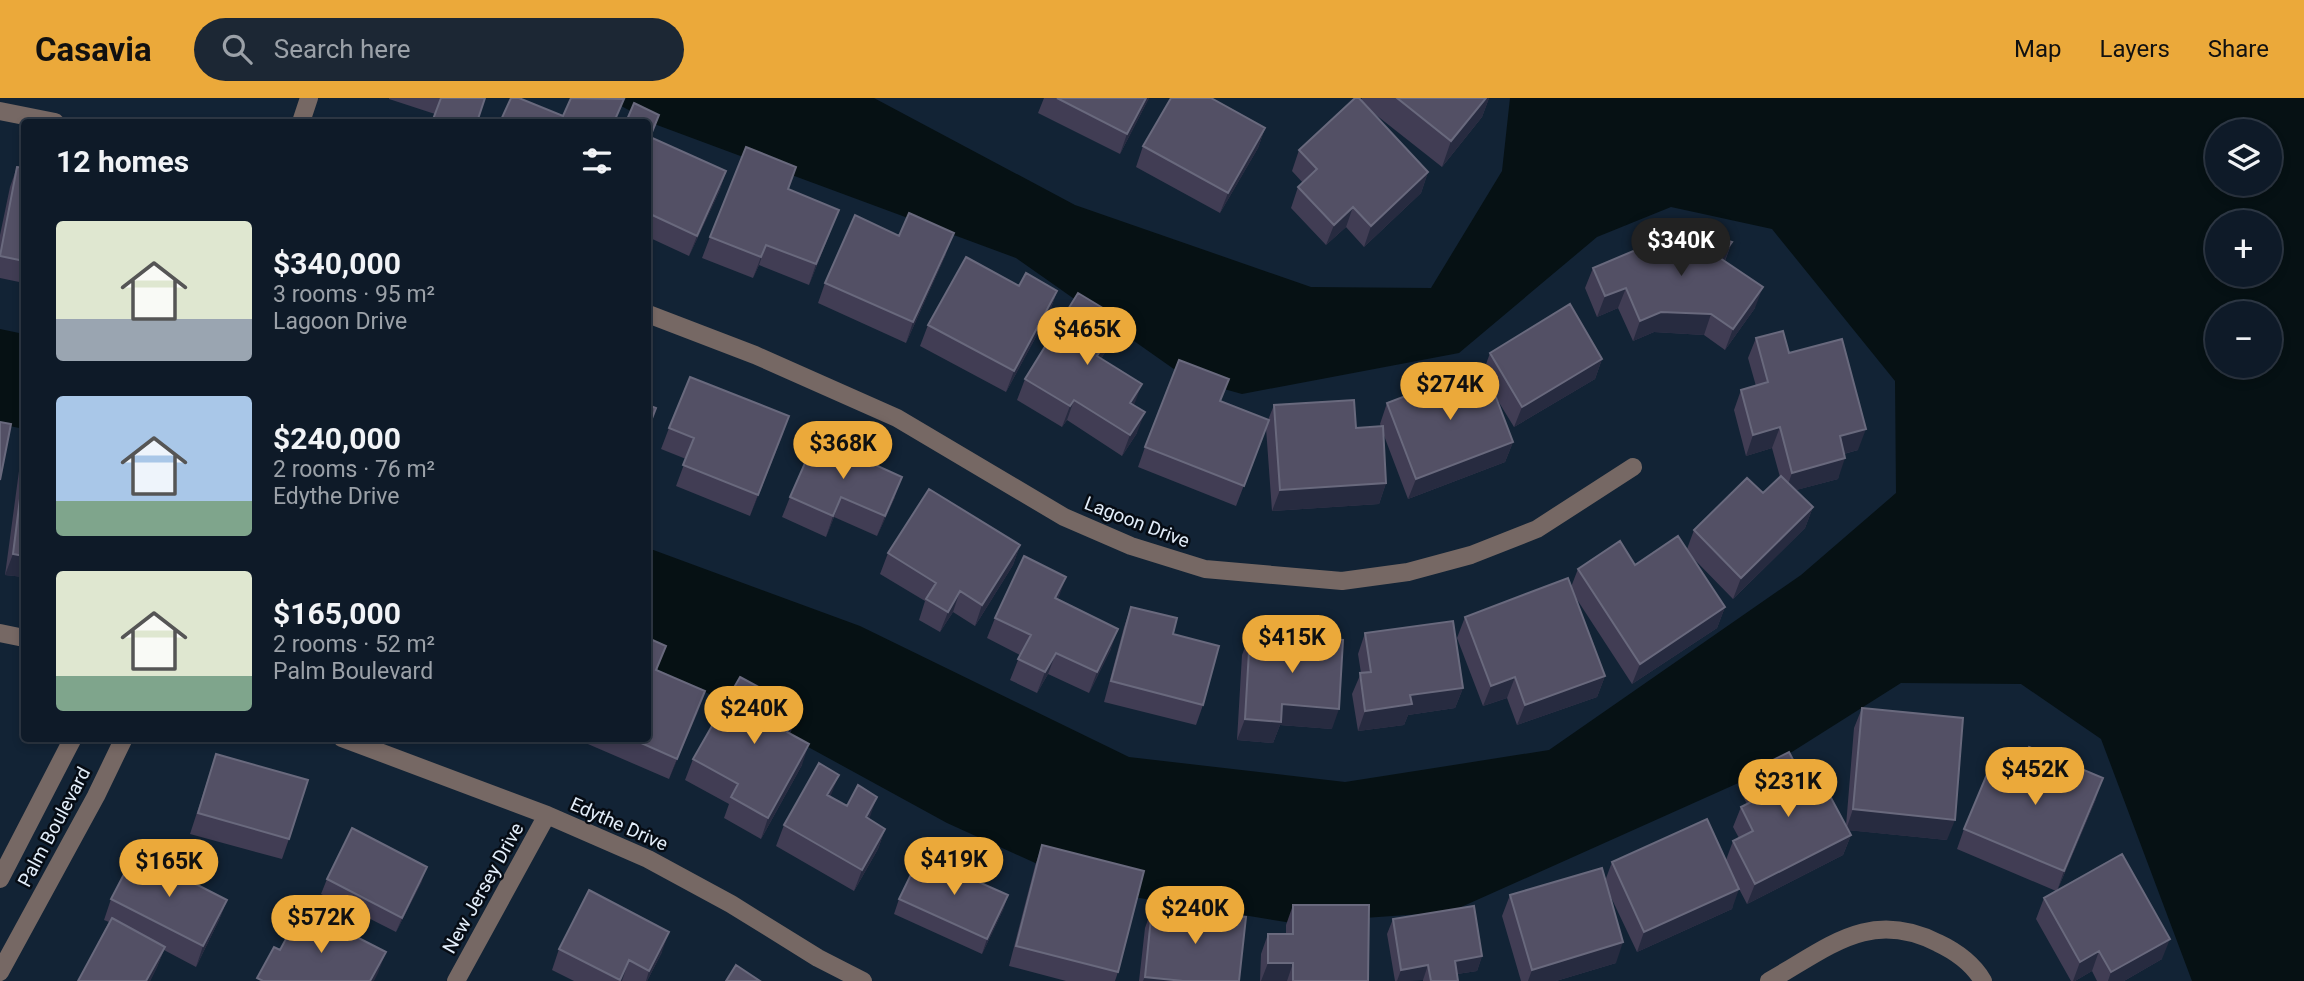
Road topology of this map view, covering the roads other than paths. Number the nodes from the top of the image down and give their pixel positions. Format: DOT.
graph roads {
  1 [pos="309,98"];
  2 [pos="0,111"];
  3 [pos="40,119"];
  4 [pos="302,119"];
  5 [pos="651,315"];
  6 [pos="1633,467"];
  7 [pos="0,633"];
  8 [pos="21,637"];
  9 [pos="72,742"];
  10 [pos="122,742"];
  11 [pos="353,742"];
  12 [pos="547,815"];
  13 [pos="0,879"];
  14 [pos="0,972"];
  15 [pos="456,981"];
  16 [pos="863,981"];
  17 [pos="1769,981"];
  18 [pos="1983,981"];
  1 -- 4 [label="street"];
  2 -- 3 [label="street"];
  5 -- 6 [label="street, Lagoon Drive"];
  7 -- 8 [label="street"];
  9 -- 13 [label="street, Palm Boulevard"];
  10 -- 14 [label="street, Palm Boulevard"];
  11 -- 12 [label="street, Edythe Drive"];
  12 -- 15 [label="street, New Jersey Drive"];
  12 -- 16 [label="street, Edythe Drive"];
  17 -- 18 [label="street"];
}
